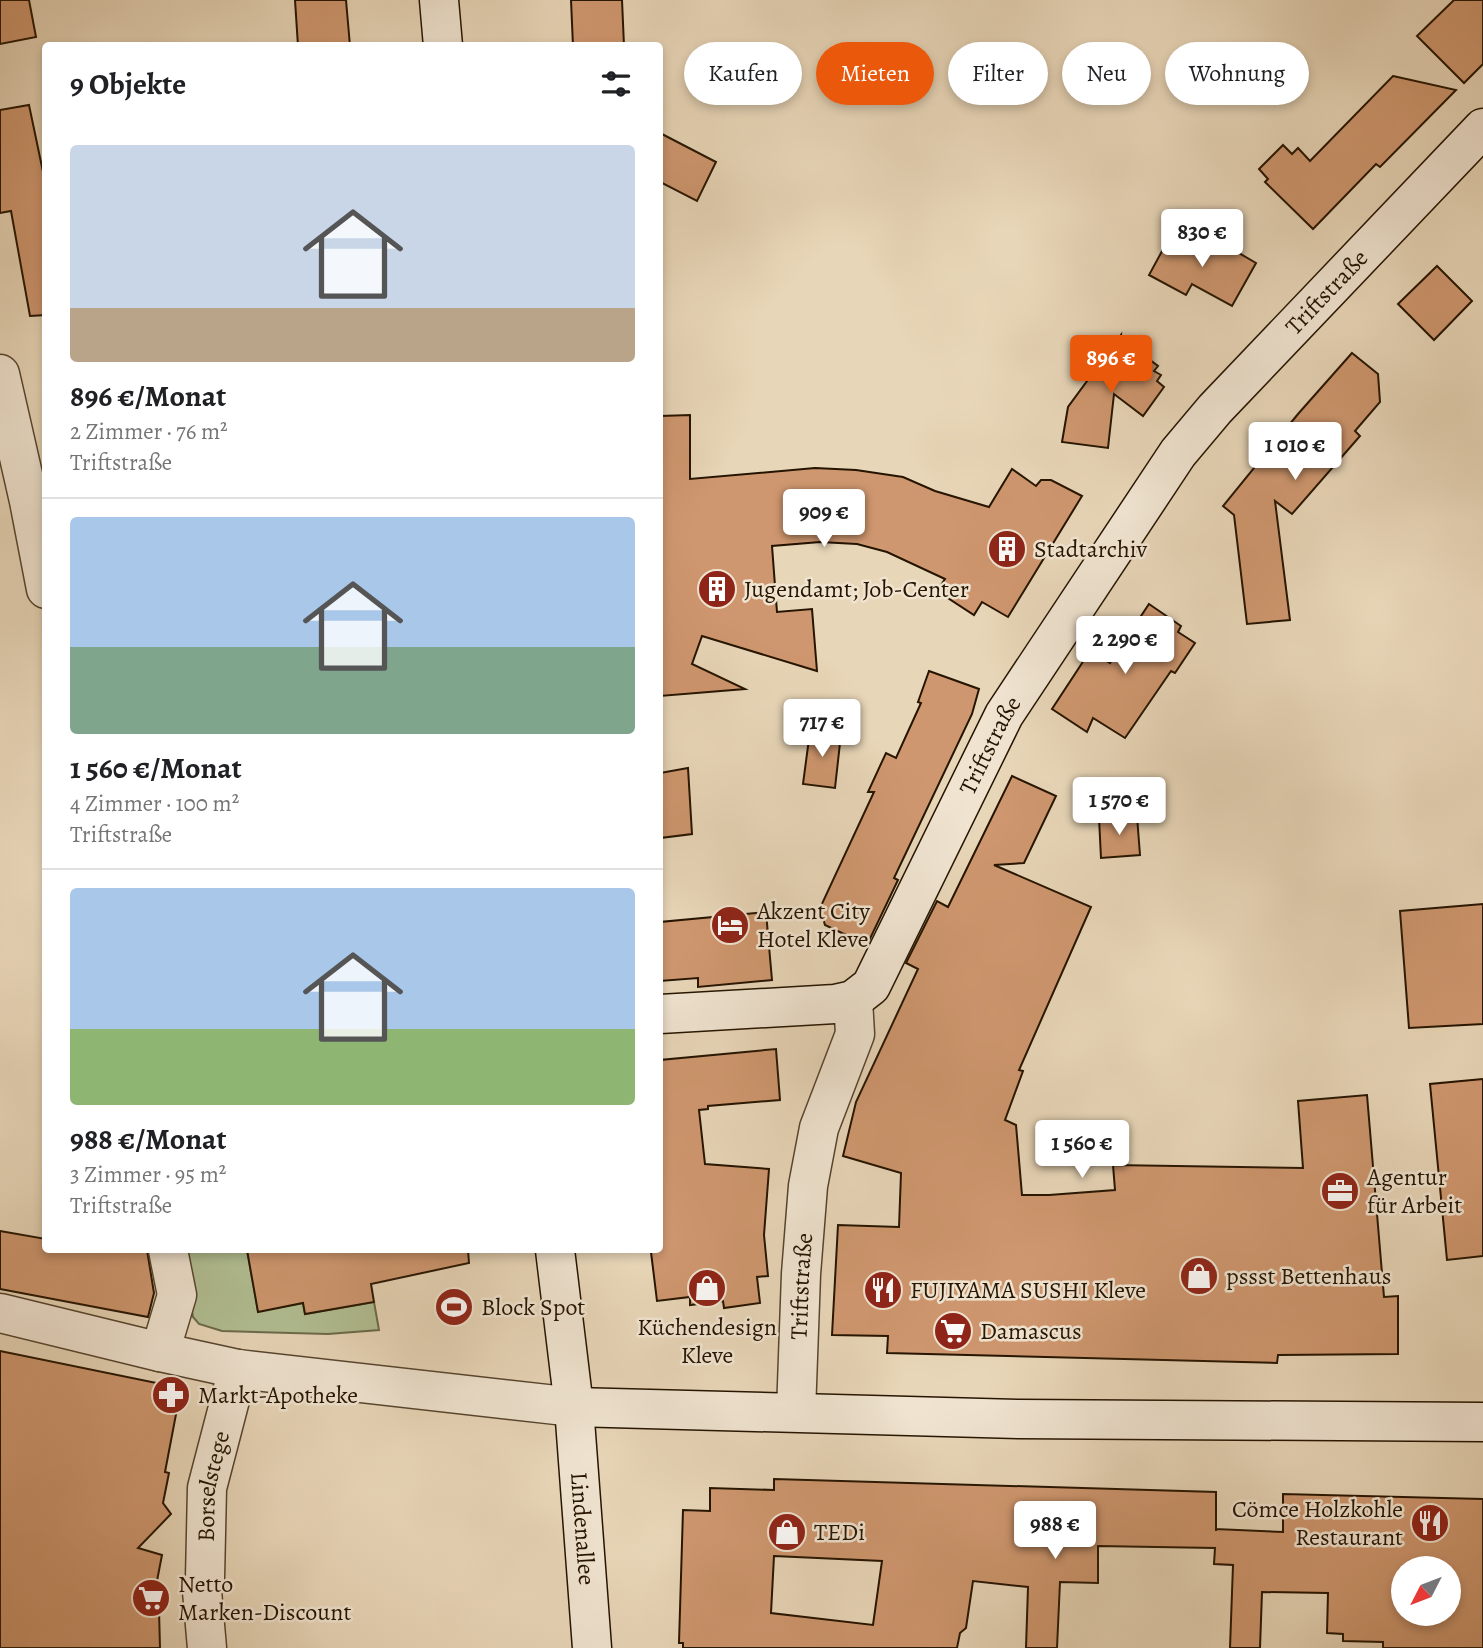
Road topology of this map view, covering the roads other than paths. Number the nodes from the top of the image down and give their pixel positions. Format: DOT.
graph roads {
  1 [pos="439,0"];
  2 [pos="443,42"];
  3 [pos="1483,128"];
  4 [pos="0,374"];
  5 [pos="42,568"];
  6 [pos="853,1000"];
  7 [pos="663,1014"];
  8 [pos="169,1253"];
  9 [pos="555,1253"];
  10 [pos="0,1313"];
  11 [pos="160,1352"];
  12 [pos="238,1369"];
  13 [pos="574,1408"];
  14 [pos="796,1412"];
  15 [pos="1483,1422"];
  16 [pos="207,1648"];
  17 [pos="592,1648"];
  1 -- 2 [label="street"];
  3 -- 6 [label="street, Triftstraße"];
  4 -- 5 [label="street"];
  6 -- 7 [label="street"];
  6 -- 14 [label="street, Triftstraße"];
  8 -- 11 [label="street"];
  9 -- 13 [label="street, Lindenallee"];
  10 -- 11 [label="street"];
  11 -- 12 [label="street"];
  12 -- 13 [label="street"];
  12 -- 16 [label="street, Borselstege"];
  13 -- 14 [label="street"];
  13 -- 17 [label="street, Lindenallee"];
  14 -- 15 [label="street"];
}
